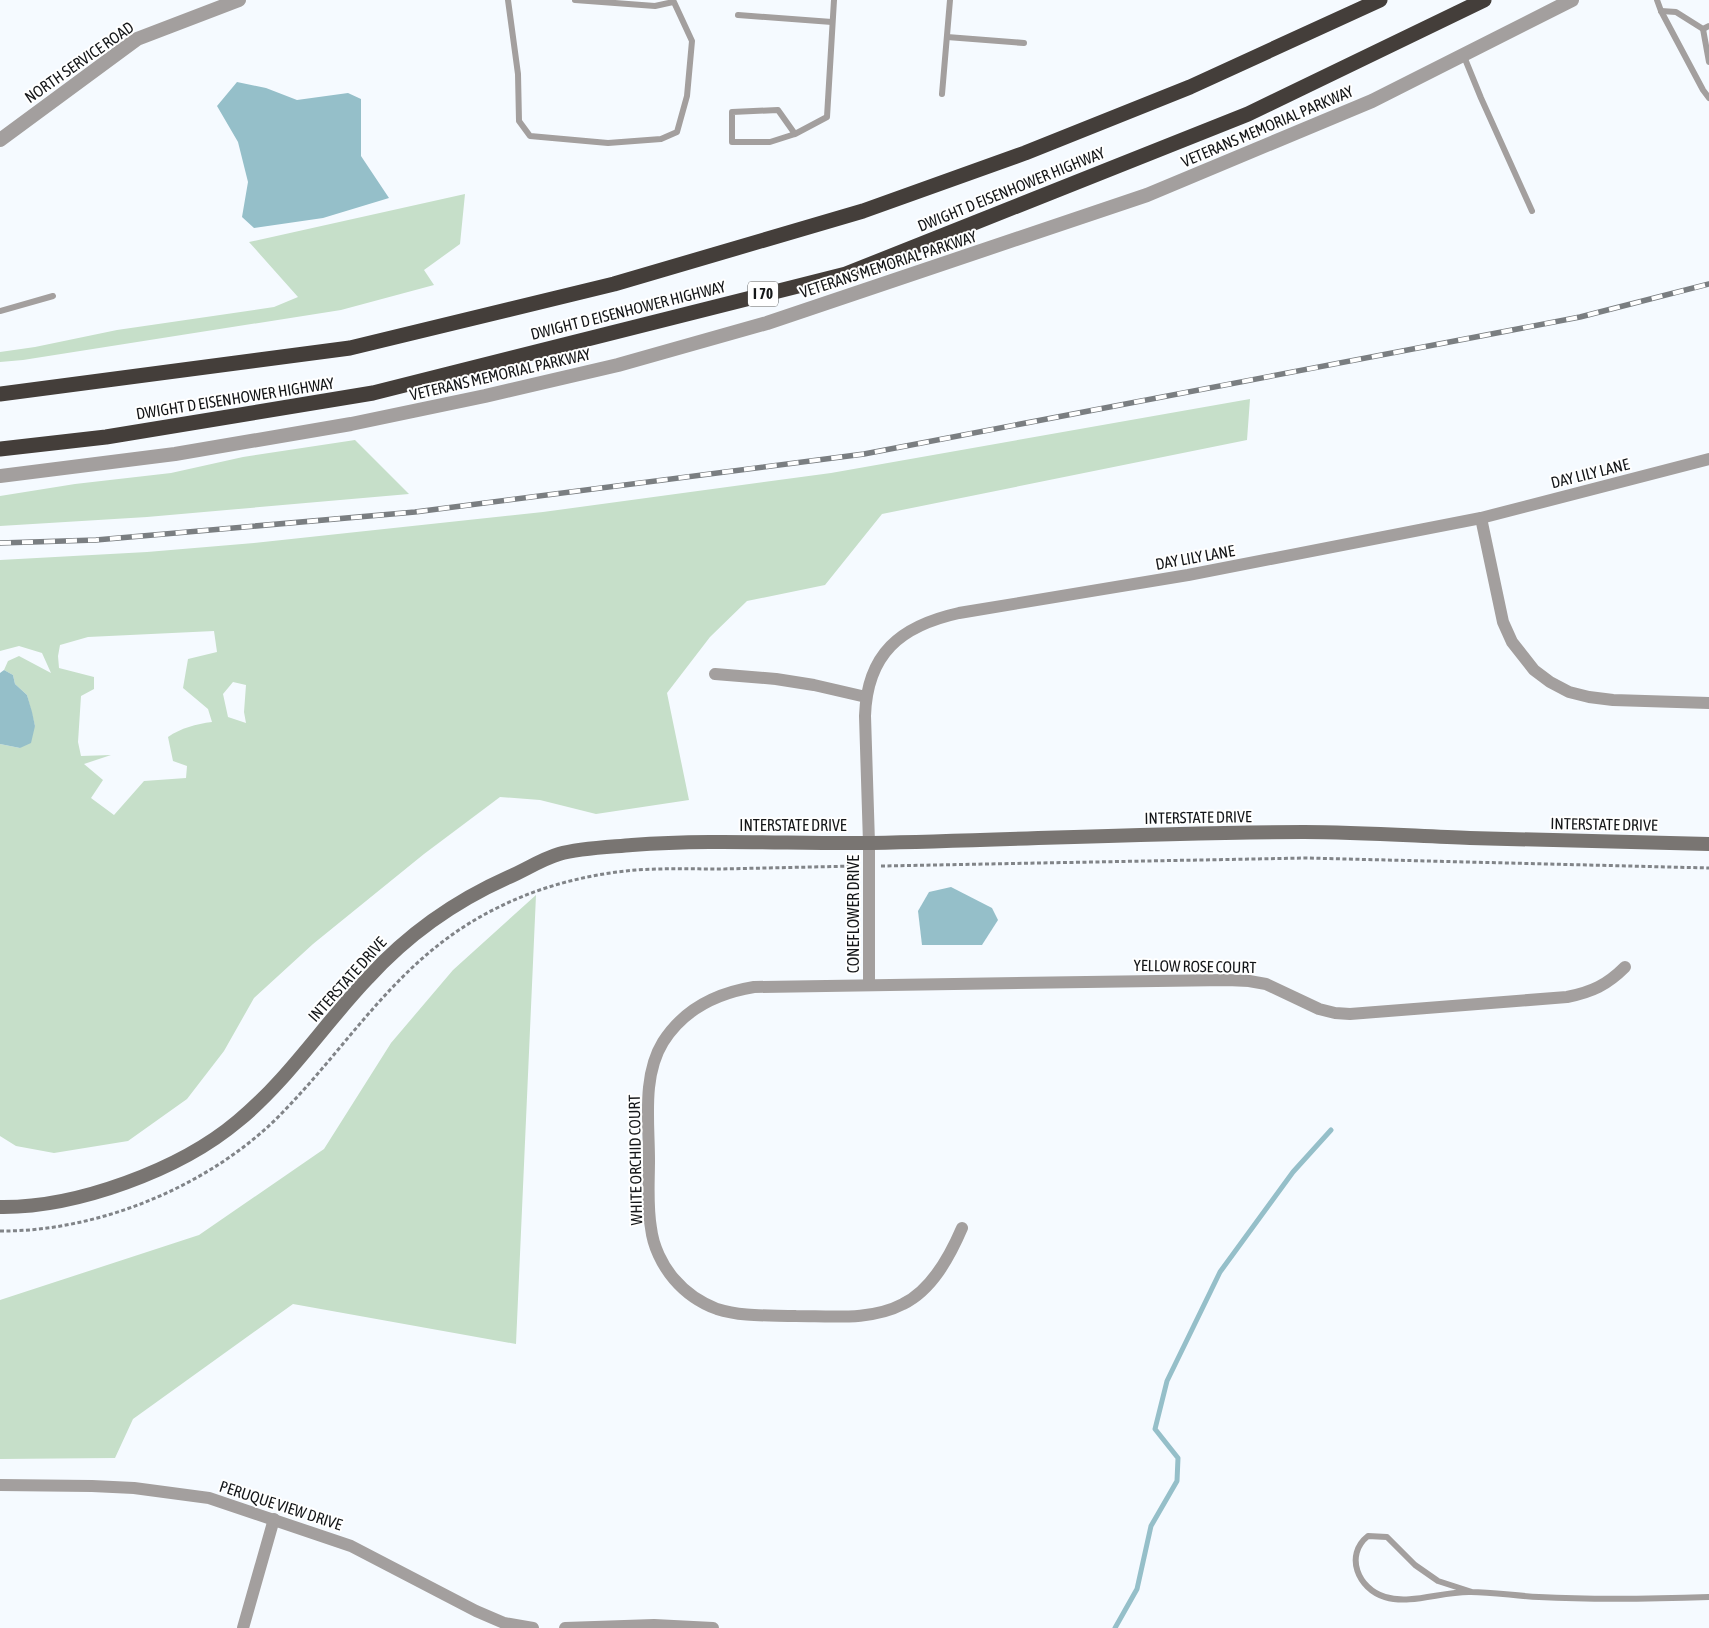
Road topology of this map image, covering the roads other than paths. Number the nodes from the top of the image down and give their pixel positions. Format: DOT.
graph roads {
  1 [pos="240,0"];
  2 [pos="508,0"];
  3 [pos="575,0"];
  4 [pos="834,0"];
  5 [pos="950,0"];
  6 [pos="1380,0"];
  7 [pos="1484,0"];
  8 [pos="1572,0"];
  9 [pos="1656,0"];
  10 [pos="673,1"];
  11 [pos="1661,11"];
  12 [pos="738,15"];
  13 [pos="832,22"];
  14 [pos="1706,27"];
  15 [pos="947,37"];
  16 [pos="1024,43"];
  17 [pos="1463,54"];
  18 [pos="1709,62"];
  19 [pos="942,94"];
  20 [pos="1709,98"];
  21 [pos="795,134"];
  22 [pos="0,140"];
  23 [pos="1532,211"];
  24 [pos="53,296"];
  25 [pos="0,311"];
  26 [pos="0,394"];
  27 [pos="0,449"];
  28 [pos="1709,459"];
  29 [pos="0,476"];
  30 [pos="1481,518"];
  31 [pos="715,674"];
  32 [pos="866,697"];
  33 [pos="1709,703"];
  34 [pos="869,843"];
  35 [pos="1709,844"];
  36 [pos="1625,967"];
  37 [pos="869,985"];
  38 [pos="0,1207"];
  39 [pos="962,1228"];
  40 [pos="0,1485"];
  41 [pos="274,1519"];
  42 [pos="1472,1592"];
  43 [pos="1709,1597"];
  44 [pos="243,1628"];
  45 [pos="532,1628"];
  46 [pos="565,1628"];
  47 [pos="713,1628"];
  1 -- 22 [label="street, NORTH SERVICE ROAD"];
  2 -- 10 [label="lane"];
  3 -- 10 [label="lane"];
  4 -- 13 [label="lane"];
  5 -- 15 [label="lane"];
  6 -- 26 [label="highway, DWIGHT D EISENHOWER HIGHWAY"];
  7 -- 27 [label="highway, DWIGHT D EISENHOWER HIGHWAY / I 70"];
  8 -- 17 [label="street, VETERANS MEMORIAL PARKWAY"];
  9 -- 11 [label="lane"];
  11 -- 14 [label="lane"];
  11 -- 20 [label="lane"];
  12 -- 13 [label="lane"];
  13 -- 21 [label="lane"];
  14 -- 18 [label="lane"];
  15 -- 16 [label="lane"];
  15 -- 19 [label="lane"];
  17 -- 23 [label="lane"];
  17 -- 29 [label="street, VETERANS MEMORIAL PARKWAY"];
  21 -- 21 [label="lane"];
  24 -- 25 [label="lane"];
  28 -- 30 [label="street, DAY LILY LANE"];
  30 -- 32 [label="street, DAY LILY LANE"];
  30 -- 33 [label="street"];
  31 -- 32 [label="street"];
  32 -- 34 [label="street, DAY LILY LANE"];
  34 -- 35 [label="main road, INTERSTATE DRIVE"];
  34 -- 37 [label="street, CONEFLOWER DRIVE"];
  34 -- 38 [label="main road, INTERSTATE DRIVE"];
  36 -- 37 [label="street, YELLOW ROSE COURT"];
  37 -- 39 [label="street, WHITE ORCHID COURT"];
  40 -- 41 [label="street, PERUQUE VIEW DRIVE"];
  41 -- 44 [label="street"];
  41 -- 45 [label="street, PERUQUE VIEW DRIVE"];
  42 -- 42 [label="lane"];
  42 -- 43 [label="lane"];
  46 -- 47 [label="street"];
}
